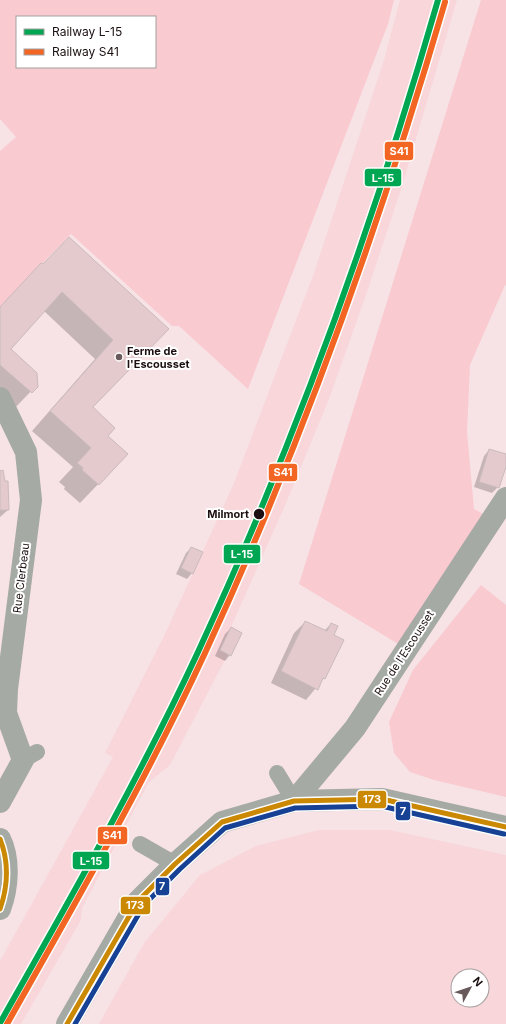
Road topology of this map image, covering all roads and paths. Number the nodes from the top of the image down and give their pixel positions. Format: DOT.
graph roads {
  1 [pos="0,398"];
  2 [pos="506,498"];
  3 [pos="277,773"];
  4 [pos="294,801"];
  5 [pos="0,802"];
  6 [pos="506,828"];
  7 [pos="0,839"];
  8 [pos="140,844"];
  9 [pos="174,864"];
  10 [pos="0,909"];
  11 [pos="67,1024"];
  1 -- 5 [label="street, Rue Clerbeau"];
  2 -- 4 [label="street, Rue de l'Escousset"];
  3 -- 4 [label="lane"];
  4 -- 6 [label="street"];
  4 -- 9 [label="street"];
  7 -- 10 [label="street"];
  8 -- 9 [label="lane"];
  9 -- 11 [label="street"];
}
